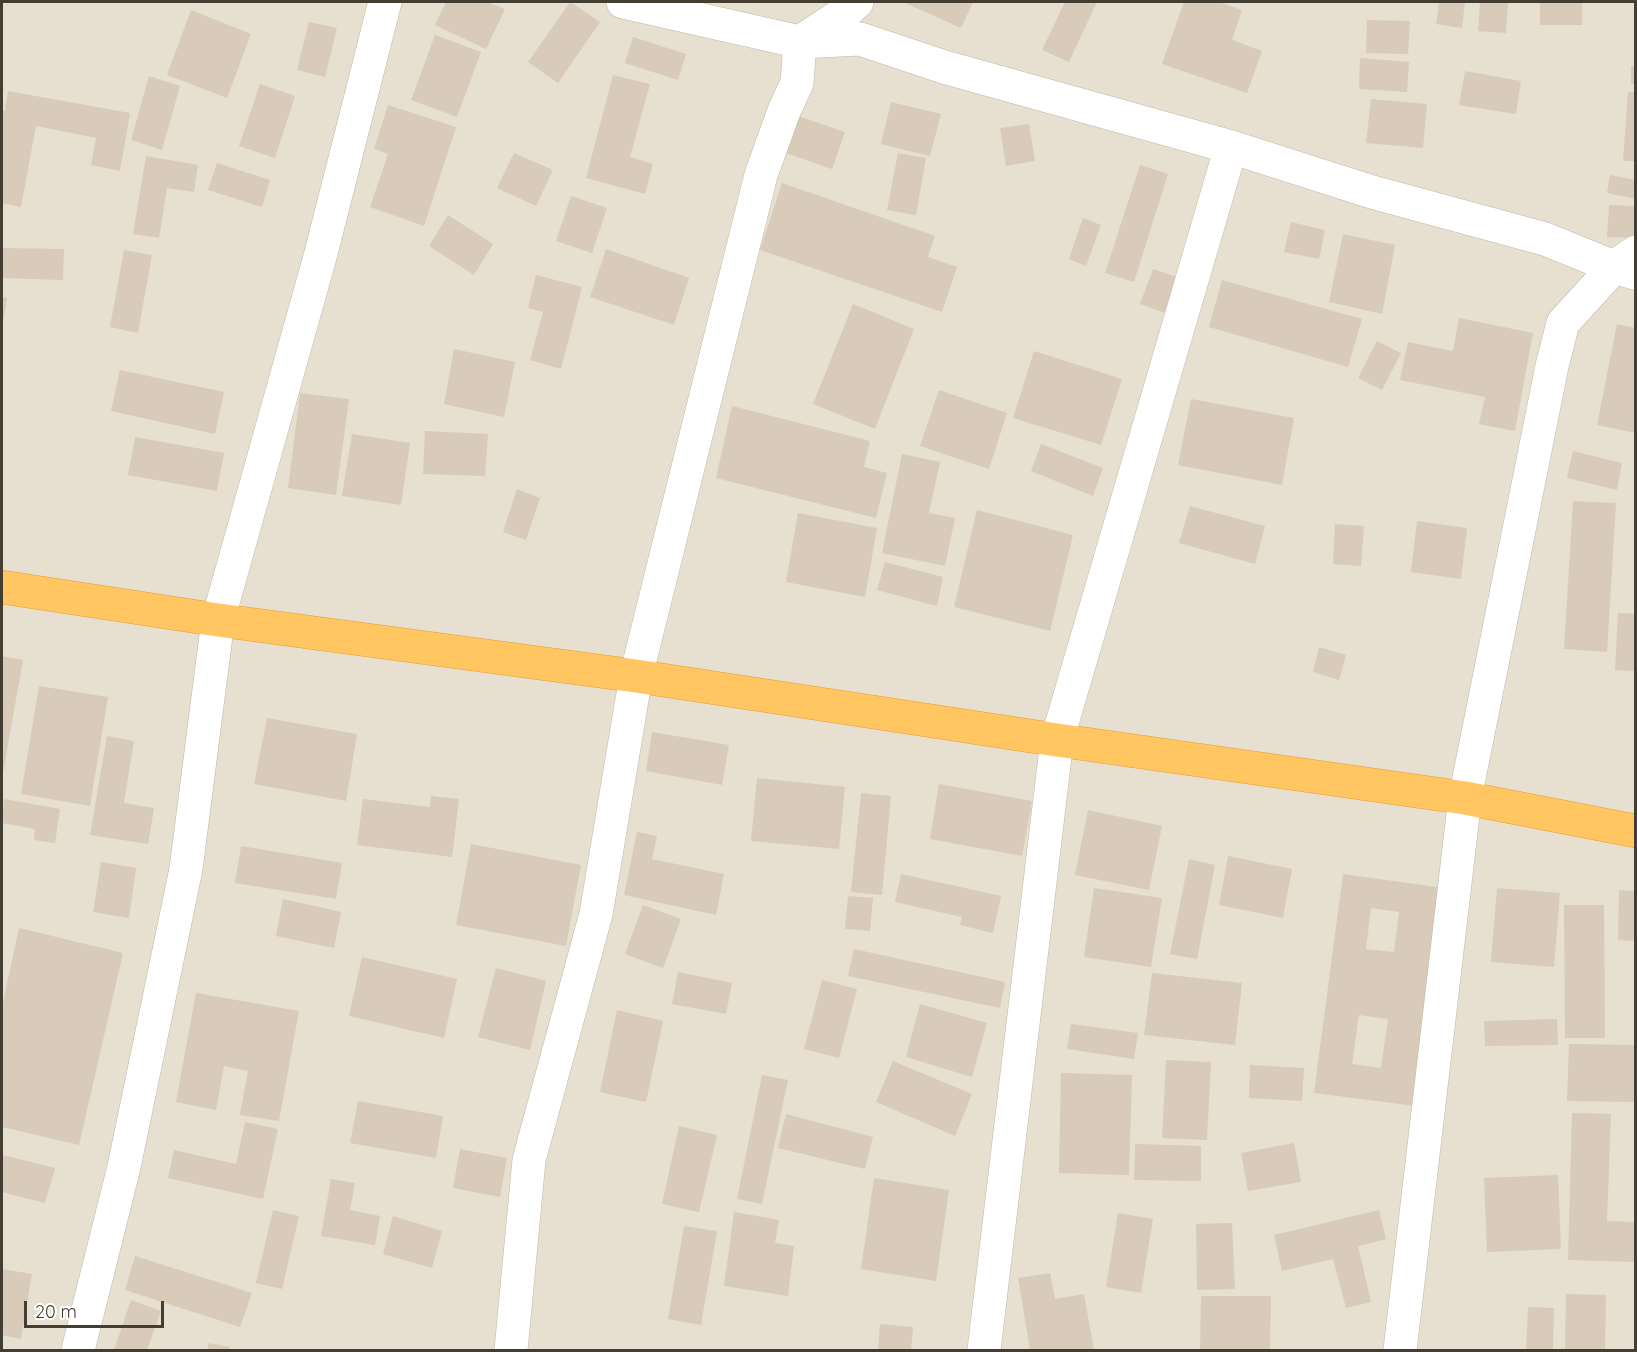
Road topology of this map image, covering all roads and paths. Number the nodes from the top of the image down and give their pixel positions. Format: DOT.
graph roads {
  1 [pos="384,2"];
  2 [pos="623,2"];
  3 [pos="857,2"];
  4 [pos="800,42"];
  5 [pos="1231,147"];
  6 [pos="1628,264"];
  7 [pos="2,587"];
  8 [pos="218,620"];
  9 [pos="636,676"];
  10 [pos="1057,740"];
  11 [pos="1466,798"];
  12 [pos="1635,831"];
  13 [pos="78,1350"];
  14 [pos="511,1350"];
  15 [pos="984,1350"];
  16 [pos="1400,1350"];
  1 -- 8 [label="street"];
  2 -- 4 [label="street"];
  3 -- 4 [label="street"];
  4 -- 5 [label="street"];
  4 -- 9 [label="street"];
  5 -- 6 [label="street"];
  5 -- 10 [label="street"];
  6 -- 11 [label="street"];
  7 -- 8 [label="highway"];
  8 -- 9 [label="highway"];
  8 -- 13 [label="street"];
  9 -- 10 [label="highway"];
  9 -- 14 [label="street"];
  10 -- 11 [label="highway"];
  10 -- 15 [label="street"];
  11 -- 12 [label="highway"];
  11 -- 16 [label="street"];
}
